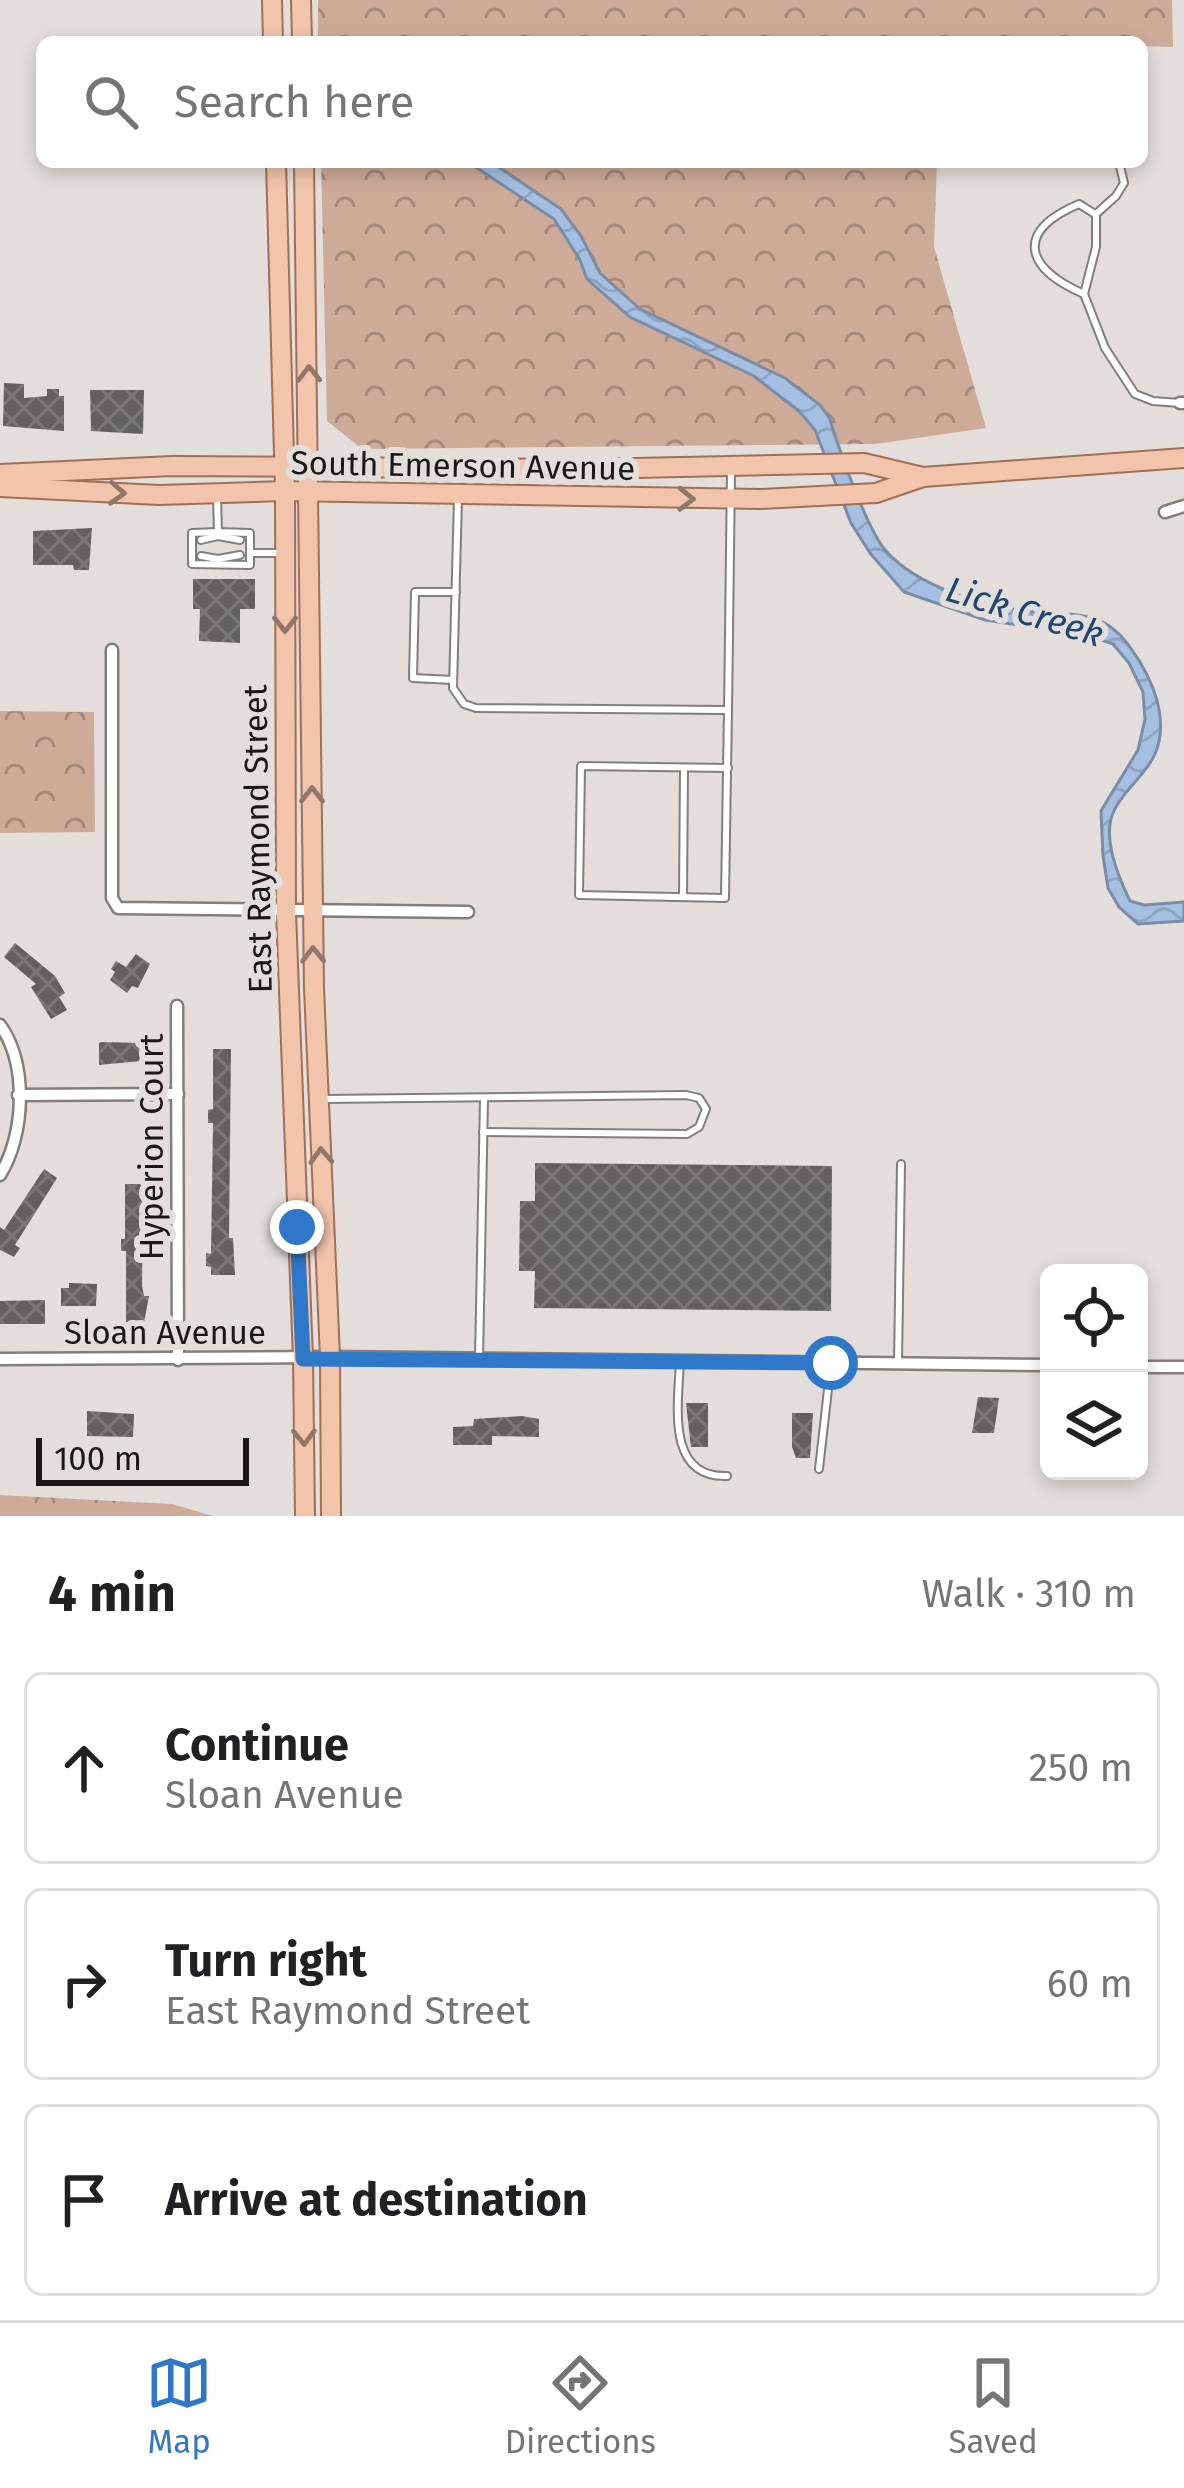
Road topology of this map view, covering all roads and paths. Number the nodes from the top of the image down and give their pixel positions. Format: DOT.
graph roads {
  1 [pos="272,0"];
  2 [pos="301,2"];
  3 [pos="273,36"];
  4 [pos="302,36"];
  5 [pos="276,168"];
  6 [pos="304,168"];
  7 [pos="1120,168"];
  8 [pos="1096,214"];
  9 [pos="1084,294"];
  10 [pos="1182,403"];
  11 [pos="1184,458"];
  12 [pos="310,464"];
  13 [pos="285,465"];
  14 [pos="731,467"];
  15 [pos="0,474"];
  16 [pos="923,477"];
  17 [pos="0,488"];
  18 [pos="285,491"];
  19 [pos="309,491"];
  20 [pos="217,493"];
  21 [pos="459,494"];
  22 [pos="731,499"];
  23 [pos="1184,506"];
  24 [pos="1165,512"];
  25 [pos="219,537"];
  26 [pos="201,540"];
  27 [pos="240,540"];
  28 [pos="250,553"];
  29 [pos="285,554"];
  30 [pos="240,555"];
  31 [pos="201,556"];
  32 [pos="219,558"];
  33 [pos="456,592"];
  34 [pos="112,650"];
  35 [pos="453,680"];
  36 [pos="728,710"];
  37 [pos="684,768"];
  38 [pos="728,768"];
  39 [pos="683,897"];
  40 [pos="286,912"];
  41 [pos="313,912"];
  42 [pos="468,912"];
  43 [pos="177,1006"];
  44 [pos="0,1025"];
  45 [pos="17,1094"];
  46 [pos="178,1094"];
  47 [pos="318,1100"];
  48 [pos="484,1100"];
  49 [pos="483,1132"];
  50 [pos="901,1164"];
  51 [pos="0,1174"];
  52 [pos="330,1357"];
  53 [pos="0,1359"];
  54 [pos="303,1359"];
  55 [pos="479,1359"];
  56 [pos="178,1360"];
  57 [pos="680,1361"];
  58 [pos="831,1363"];
  59 [pos="898,1364"];
  60 [pos="1040,1366"];
  61 [pos="1148,1366"];
  62 [pos="1184,1367"];
  63 [pos="819,1469"];
  64 [pos="727,1476"];
  65 [pos="305,1516"];
  66 [pos="331,1516"];
  1 -- 3 [label="main road"];
  2 -- 4 [label="main road"];
  5 -- 13 [label="main road, East Raymond Street"];
  12 -- 6 [label="main road, East Raymond Street, one-way"];
  7 -- 8 [label="lane"];
  8 -- 9 [label="lane"];
  8 -- 9 [label="lane"];
  9 -- 10 [label="lane"];
  11 -- 16 [label="main road, South Emerson Avenue"];
  12 -- 13 [label="main road, South Emerson Avenue"];
  12 -- 14 [label="main road, South Emerson Avenue"];
  12 -- 19 [label="main road, East Raymond Street"];
  13 -- 15 [label="main road, South Emerson Avenue"];
  13 -- 18 [label="main road, East Raymond Street"];
  14 -- 16 [label="main road, South Emerson Avenue"];
  14 -- 22 [label="lane"];
  16 -- 22 [label="main road, South Emerson Avenue"];
  17 -- 20 [label="main road, South Emerson Avenue, one-way"];
  18 -- 19 [label="main road, South Emerson Avenue"];
  18 -- 20 [label="main road, South Emerson Avenue"];
  18 -- 29 [label="main road, East Raymond Street"];
  19 -- 21 [label="main road, South Emerson Avenue"];
  41 -- 19 [label="main road, East Raymond Street, one-way"];
  20 -- 25 [label="lane"];
  21 -- 22 [label="main road, South Emerson Avenue, one-way"];
  21 -- 33 [label="lane"];
  22 -- 36 [label="lane"];
  23 -- 24 [label="street"];
  25 -- 26 [label="lane"];
  25 -- 27 [label="lane"];
  25 -- 28 [label="lane"];
  25 -- 32 [label="lane"];
  28 -- 29 [label="lane"];
  28 -- 32 [label="lane"];
  29 -- 40 [label="main road, East Raymond Street, one-way"];
  30 -- 32 [label="lane"];
  31 -- 32 [label="lane"];
  33 -- 35 [label="lane"];
  33 -- 35 [label="lane"];
  34 -- 40 [label="street"];
  35 -- 36 [label="lane"];
  36 -- 38 [label="lane"];
  37 -- 38 [label="lane"];
  37 -- 39 [label="lane"];
  37 -- 39 [label="lane"];
  38 -- 39 [label="lane"];
  40 -- 41 [label="street"];
  40 -- 54 [label="main road, East Raymond Street"];
  41 -- 42 [label="street"];
  47 -- 41 [label="main road, East Raymond Street, one-way"];
  43 -- 46 [label="street, Hyperion Court"];
  44 -- 45 [label="street"];
  45 -- 46 [label="street"];
  45 -- 51 [label="street"];
  46 -- 56 [label="street, Hyperion Court"];
  47 -- 48 [label="lane"];
  52 -- 47 [label="main road, East Raymond Street, one-way"];
  48 -- 49 [label="lane"];
  48 -- 49 [label="lane"];
  49 -- 55 [label="lane"];
  50 -- 59 [label="lane"];
  52 -- 54 [label="street, Sloan Avenue"];
  52 -- 55 [label="street, Sloan Avenue"];
  52 -- 66 [label="main road, East Raymond Street"];
  53 -- 56 [label="street, Sloan Avenue"];
  54 -- 56 [label="street, Sloan Avenue"];
  54 -- 65 [label="main road, East Raymond Street, one-way"];
  55 -- 57 [label="street, Sloan Avenue"];
  57 -- 58 [label="street, Sloan Avenue"];
  57 -- 64 [label="lane"];
  58 -- 59 [label="street, Sloan Avenue"];
  58 -- 63 [label="lane"];
  59 -- 60 [label="street, Sloan Avenue"];
  61 -- 62 [label="street"];
}
